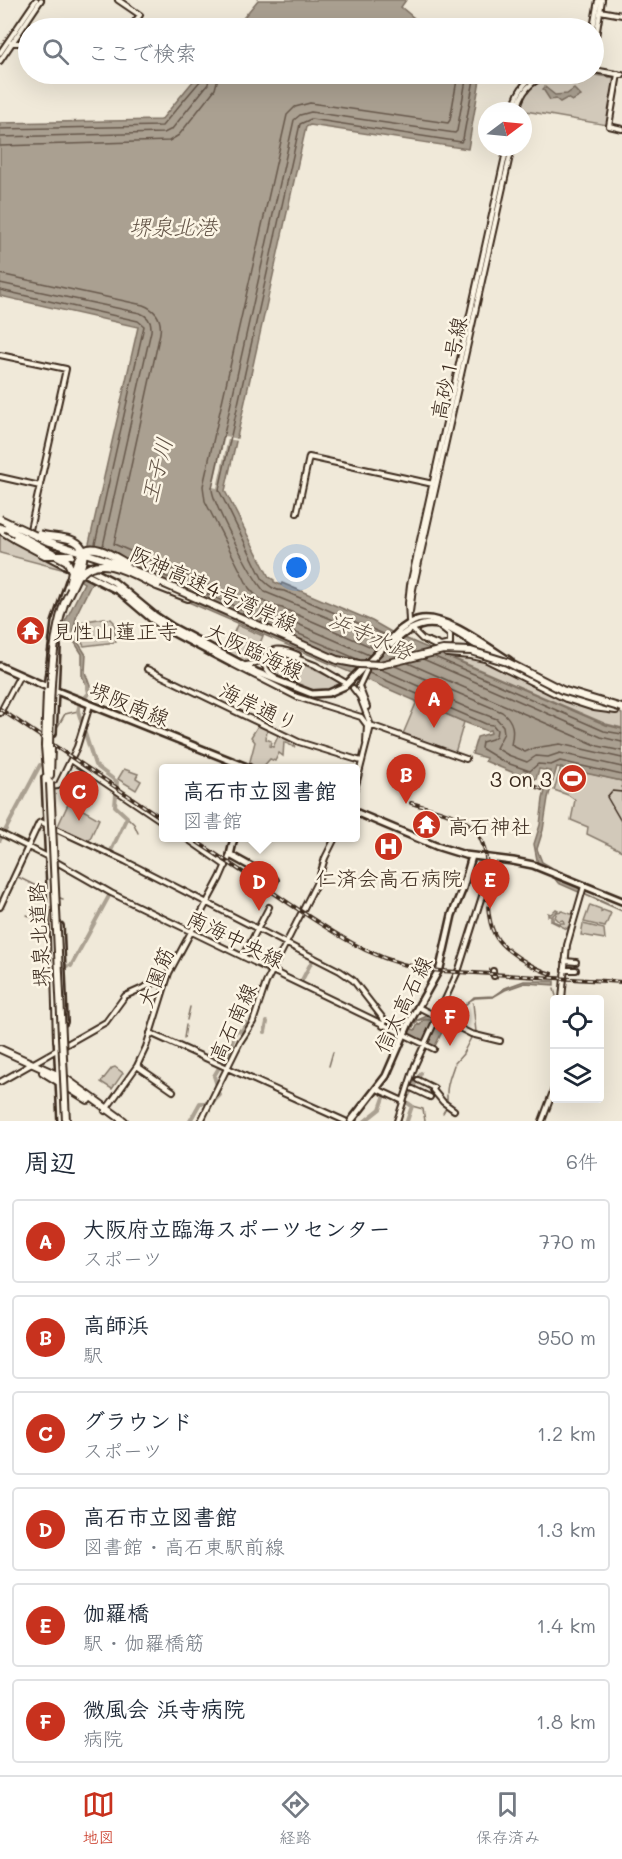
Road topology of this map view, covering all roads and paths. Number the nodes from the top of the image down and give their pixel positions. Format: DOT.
graph roads {
  1 [pos="36,0"];
  2 [pos="41,0"];
  3 [pos="118,0"];
  4 [pos="600,0"];
  5 [pos="598,11"];
  6 [pos="622,15"];
  7 [pos="25,18"];
  8 [pos="28,18"];
  9 [pos="138,18"];
  10 [pos="596,18"];
  11 [pos="597,18"];
  12 [pos="18,30"];
  13 [pos="18,32"];
  14 [pos="10,43"];
  15 [pos="18,43"];
  16 [pos="0,53"];
  17 [pos="0,61"];
  18 [pos="604,74"];
  19 [pos="620,76"];
  20 [pos="524,84"];
  21 [pos="530,84"];
  22 [pos="517,102"];
  23 [pos="518,102"];
  24 [pos="622,129"];
  25 [pos="508,156"];
  26 [pos="0,354"];
  27 [pos="0,477"];
  28 [pos="435,484"];
  29 [pos="40,486"];
  30 [pos="297,513"];
  31 [pos="0,523"];
  32 [pos="29,535"];
  33 [pos="109,563"];
  34 [pos="80,570"];
  35 [pos="142,571"];
  36 [pos="188,598"];
  37 [pos="65,600"];
  38 [pos="212,605"];
  39 [pos="411,620"];
  40 [pos="430,622"];
  41 [pos="398,635"];
  42 [pos="447,653"];
  43 [pos="500,661"];
  44 [pos="236,664"];
  45 [pos="0,666"];
  46 [pos="147,669"];
  47 [pos="363,673"];
  48 [pos="20,675"];
  49 [pos="352,688"];
  50 [pos="306,692"];
  51 [pos="50,693"];
  52 [pos="593,704"];
  53 [pos="90,705"];
  54 [pos="621,709"];
  55 [pos="0,713"];
  56 [pos="371,727"];
  57 [pos="366,743"];
  58 [pos="466,759"];
  59 [pos="71,760"];
  60 [pos="361,760"];
  61 [pos="239,764"];
  62 [pos="360,764"];
  63 [pos="360,770"];
  64 [pos="49,785"];
  65 [pos="360,814"];
  66 [pos="159,819"];
  67 [pos="48,824"];
  68 [pos="54,828"];
  69 [pos="2,834"];
  70 [pos="193,842"];
  71 [pos="233,842"];
  72 [pos="333,842"];
  73 [pos="28,847"];
  74 [pos="232,855"];
  75 [pos="472,856"];
  76 [pos="49,858"];
  77 [pos="494,858"];
  78 [pos="55,862"];
  79 [pos="226,866"];
  80 [pos="274,880"];
  81 [pos="583,891"];
  82 [pos="53,900"];
  83 [pos="622,901"];
  84 [pos="207,903"];
  85 [pos="0,907"];
  86 [pos="269,908"];
  87 [pos="56,917"];
  88 [pos="259,929"];
  89 [pos="191,932"];
  90 [pos="286,943"];
  91 [pos="243,957"];
  92 [pos="565,961"];
  93 [pos="576,962"];
  94 [pos="564,970"];
  95 [pos="576,970"];
  96 [pos="272,972"];
  97 [pos="166,981"];
  98 [pos="562,995"];
  99 [pos="418,1006"];
  100 [pos="59,1008"];
  101 [pos="436,1019"];
  102 [pos="383,1026"];
  103 [pos="64,1030"];
  104 [pos="150,1033"];
  105 [pos="406,1037"];
  106 [pos="57,1040"];
  107 [pos="500,1041"];
  108 [pos="424,1045"];
  109 [pos="64,1046"];
  110 [pos="433,1049"];
  111 [pos="58,1050"];
  112 [pos="0,1051"];
  113 [pos="32,1064"];
  114 [pos="137,1065"];
  115 [pos="227,1068"];
  116 [pos="62,1080"];
  117 [pos="418,1080"];
  118 [pos="0,1082"];
  119 [pos="377,1089"];
  120 [pos="413,1089"];
  121 [pos="172,1091"];
  122 [pos="437,1096"];
  123 [pos="403,1101"];
  124 [pos="550,1101"];
  125 [pos="106,1110"];
  126 [pos="454,1110"];
  127 [pos="64,1121"];
  128 [pos="118,1121"];
  129 [pos="124,1121"];
  130 [pos="201,1121"];
  131 [pos="345,1121"];
  132 [pos="351,1121"];
  133 [pos="397,1121"];
  134 [pos="542,1121"];
  1 -- 7 [label="street"];
  2 -- 8 [label="street"];
  3 -- 9 [label="street"];
  4 -- 5 [label="street"];
  5 -- 6 [label="street"];
  5 -- 10 [label="street"];
  5 -- 11 [label="street"];
  12 -- 14 [label="street"];
  13 -- 14 [label="street"];
  14 -- 15 [label="street"];
  14 -- 16 [label="street"];
  14 -- 17 [label="street"];
  18 -- 19 [label="street"];
  19 -- 24 [label="street"];
  20 -- 22 [label="street"];
  21 -- 23 [label="street"];
  25 -- 28 [label="street, 高砂１号線"];
  26 -- 29 [label="street"];
  27 -- 29 [label="street"];
  28 -- 30 [label="street"];
  28 -- 39 [label="street, 高砂１号線"];
  29 -- 32 [label="street"];
  31 -- 32 [label="main road"];
  31 -- 33 [label="highway, 阪神高速4号湾岸線, bridge"];
  31 -- 33 [label="highway, bridge"];
  31 -- 34 [label="main road, 大阪臨海線"];
  31 -- 37 [label="highway, bridge"];
  31 -- 37 [label="highway, bridge"];
  31 -- 38 [label="highway, 阪神高速4号湾岸線, bridge"];
  32 -- 34 [label="main road"];
  32 -- 35 [label="highway, bridge"];
  33 -- 36 [label="highway, 阪神高速4号湾岸線, bridge"];
  34 -- 44 [label="main road, 大阪臨海線"];
  34 -- 51 [label="main road"];
  35 -- 37 [label="highway, bridge"];
  35 -- 38 [label="highway, bridge"];
  36 -- 37 [label="highway, bridge"];
  36 -- 42 [label="highway, 阪神高速4号湾岸線, bridge"];
  37 -- 64 [label="highway, 堺泉北道路, bridge"];
  38 -- 52 [label="highway, 阪神高速4号湾岸線, bridge"];
  40 -- 41 [label="main road, 大阪臨海線"];
  40 -- 43 [label="main road"];
  40 -- 43 [label="street"];
  41 -- 47 [label="main road, 大阪臨海線"];
  41 -- 54 [label="main road, 大阪臨海線"];
  42 -- 52 [label="highway, bridge"];
  42 -- 54 [label="highway, 阪神高速4号湾岸線, bridge"];
  43 -- 54 [label="main road"];
  44 -- 47 [label="main road, 大阪臨海線"];
  44 -- 50 [label="main road, 大阪臨海線"];
  44 -- 50 [label="street"];
  44 -- 57 [label="street"];
  45 -- 48 [label="main road, 堺阪南線"];
  46 -- 60 [label="street, 海岸通り"];
  47 -- 50 [label="main road, 大阪臨海線"];
  47 -- 56 [label="street"];
  48 -- 51 [label="main road, 堺阪南線"];
  48 -- 55 [label="street"];
  49 -- 56 [label="street"];
  51 -- 51 [label="main road"];
  51 -- 53 [label="main road, 堺阪南線"];
  51 -- 64 [label="highway, bridge"];
  51 -- 64 [label="highway, bridge"];
  52 -- 54 [label="highway, 阪神高速4号湾岸線, bridge"];
  53 -- 59 [label="street"];
  53 -- 61 [label="main road, 堺阪南線"];
  56 -- 57 [label="street"];
  56 -- 58 [label="street"];
  56 -- 63 [label="street"];
  57 -- 60 [label="street"];
  59 -- 64 [label="street"];
  59 -- 66 [label="street"];
  60 -- 62 [label="street"];
  64 -- 67 [label="main road"];
  64 -- 68 [label="main road"];
  64 -- 82 [label="highway, 堺泉北道路, bridge"];
  64 -- 87 [label="highway, 堺泉北道路, bridge"];
  65 -- 75 [label="main road"];
  67 -- 68 [label="street"];
  67 -- 73 [label="street"];
  67 -- 76 [label="main road"];
  68 -- 78 [label="main road"];
  68 -- 84 [label="street"];
  69 -- 73 [label="street"];
  70 -- 79 [label="street"];
  71 -- 74 [label="main road"];
  72 -- 90 [label="street, 高石南線"];
  73 -- 76 [label="street"];
  73 -- 85 [label="street"];
  74 -- 79 [label="street, 大園筋"];
  74 -- 80 [label="main road"];
  75 -- 77 [label="main road"];
  75 -- 99 [label="main road, 信太高石線"];
  76 -- 78 [label="street, 南海中央線"];
  76 -- 106 [label="main road"];
  77 -- 81 [label="main road"];
  77 -- 101 [label="street"];
  78 -- 89 [label="street, 南海中央線"];
  78 -- 103 [label="main road"];
  79 -- 84 [label="street, 大園筋"];
  81 -- 83 [label="main road"];
  81 -- 92 [label="street"];
  82 -- 100 [label="highway, bridge"];
  82 -- 127 [label="highway, 堺泉北道路, bridge"];
  84 -- 88 [label="street"];
  84 -- 89 [label="street, 大園筋"];
  86 -- 88 [label="street"];
  87 -- 100 [label="highway, bridge"];
  87 -- 127 [label="highway, 堺泉北道路, bridge"];
  88 -- 90 [label="street"];
  88 -- 91 [label="street"];
  89 -- 91 [label="street, 南海中央線"];
  89 -- 97 [label="street, 大園筋"];
  90 -- 96 [label="street, 高石南線"];
  90 -- 102 [label="street"];
  91 -- 96 [label="street, 南海中央線"];
  92 -- 93 [label="street"];
  92 -- 94 [label="street"];
  94 -- 95 [label="street"];
  94 -- 98 [label="street"];
  96 -- 102 [label="street, 南海中央線"];
  96 -- 115 [label="street, 高石南線"];
  97 -- 104 [label="street, 大園筋"];
  97 -- 109 [label="street"];
  99 -- 101 [label="street"];
  99 -- 105 [label="main road, 信太高石線"];
  100 -- 103 [label="highway"];
  100 -- 106 [label="highway"];
  101 -- 107 [label="street"];
  101 -- 108 [label="street"];
  102 -- 105 [label="street, 南海中央線"];
  103 -- 109 [label="main road"];
  104 -- 114 [label="street, 大園筋"];
  104 -- 115 [label="street"];
  105 -- 108 [label="street, 南海中央線"];
  105 -- 119 [label="main road, 信太高石線"];
  106 -- 111 [label="main road"];
  108 -- 110 [label="street, 南海中央線"];
  108 -- 123 [label="street"];
  109 -- 111 [label="street"];
  109 -- 116 [label="main road"];
  111 -- 113 [label="street"];
  111 -- 116 [label="main road"];
  112 -- 113 [label="highway"];
  113 -- 116 [label="highway"];
  113 -- 118 [label="street"];
  114 -- 121 [label="street"];
  114 -- 125 [label="street, 大園筋"];
  115 -- 130 [label="street, 高石南線"];
  115 -- 131 [label="street"];
  116 -- 125 [label="highway"];
  116 -- 127 [label="main road"];
  117 -- 122 [label="street"];
  119 -- 123 [label="street"];
  119 -- 132 [label="main road, 信太高石線"];
  120 -- 122 [label="street"];
  122 -- 126 [label="street"];
  123 -- 133 [label="street"];
  124 -- 134 [label="street"];
  125 -- 128 [label="highway"];
  125 -- 129 [label="highway"];
}
